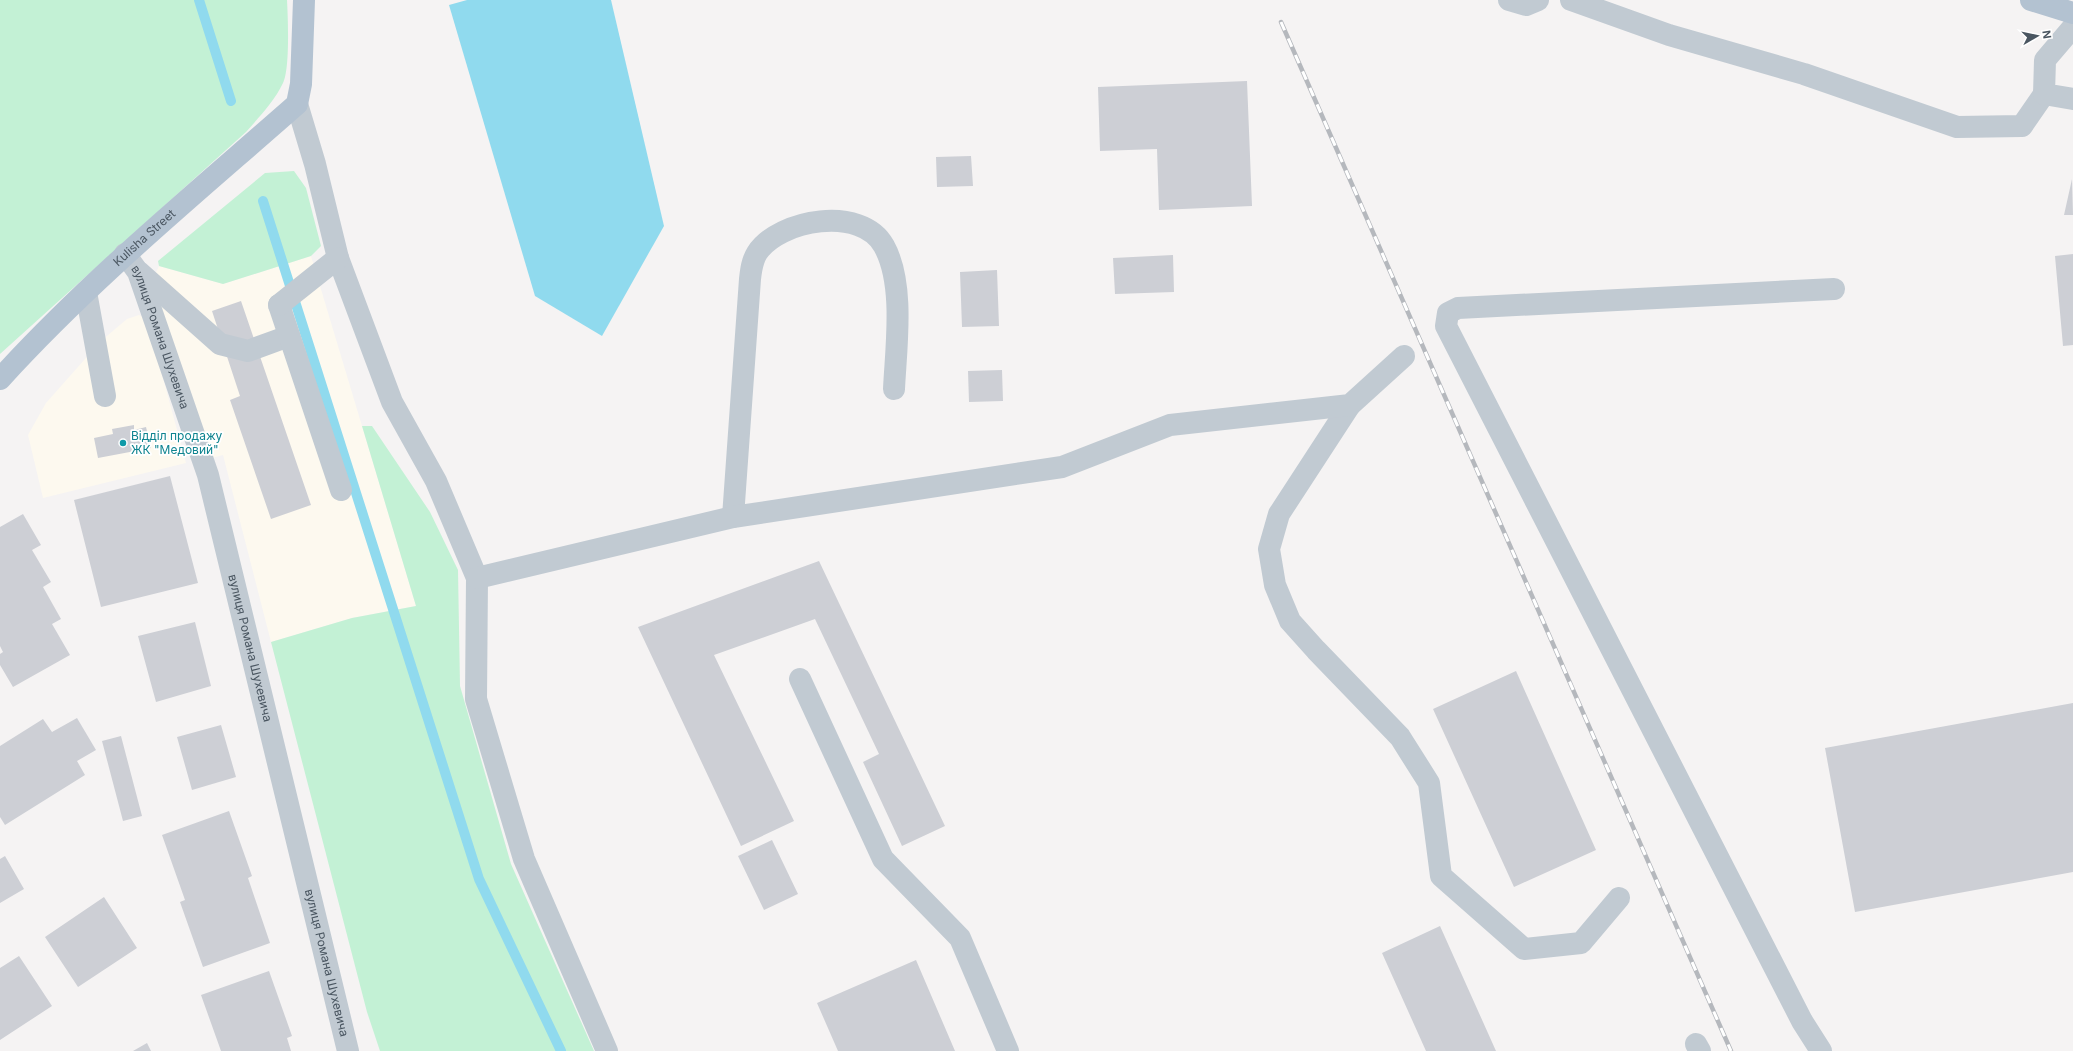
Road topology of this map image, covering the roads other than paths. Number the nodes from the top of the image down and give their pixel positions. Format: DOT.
graph roads {
  1 [pos="304,0"];
  2 [pos="1509,0"];
  3 [pos="1538,0"];
  4 [pos="1571,0"];
  5 [pos="2031,0"];
  6 [pos="2073,13"];
  7 [pos="2073,27"];
  8 [pos="2044,94"];
  9 [pos="2073,99"];
  10 [pos="298,104"];
  11 [pos="125,254"];
  12 [pos="338,258"];
  13 [pos="138,272"];
  14 [pos="1834,289"];
  15 [pos="86,292"];
  16 [pos="289,336"];
  17 [pos="1404,356"];
  18 [pos="0,380"];
  19 [pos="894,389"];
  20 [pos="105,396"];
  21 [pos="1350,405"];
  22 [pos="341,490"];
  23 [pos="733,517"];
  24 [pos="477,578"];
  25 [pos="800,679"];
  26 [pos="1619,898"];
  27 [pos="348,1051"];
  28 [pos="608,1051"];
  29 [pos="1008,1051"];
  30 [pos="1821,1051"];
  1 -- 10 [label="main road"];
  2 -- 3 [label="street"];
  4 -- 8 [label="street"];
  5 -- 6 [label="main road"];
  7 -- 8 [label="street"];
  8 -- 9 [label="street"];
  10 -- 11 [label="main road, Kulisha Street"];
  10 -- 12 [label="street"];
  11 -- 13 [label="street, вулиця Романа Шухевича"];
  11 -- 15 [label="main road, Kulisha Street"];
  12 -- 16 [label="street"];
  12 -- 24 [label="street"];
  13 -- 16 [label="street"];
  13 -- 27 [label="street, вулиця Романа Шухевича"];
  14 -- 30 [label="street"];
  15 -- 18 [label="main road, Kulisha Street"];
  15 -- 20 [label="street"];
  16 -- 22 [label="street"];
  17 -- 21 [label="street"];
  19 -- 23 [label="street"];
  21 -- 23 [label="street"];
  21 -- 26 [label="street"];
  23 -- 24 [label="street"];
  24 -- 28 [label="street"];
  25 -- 29 [label="street"];
}
